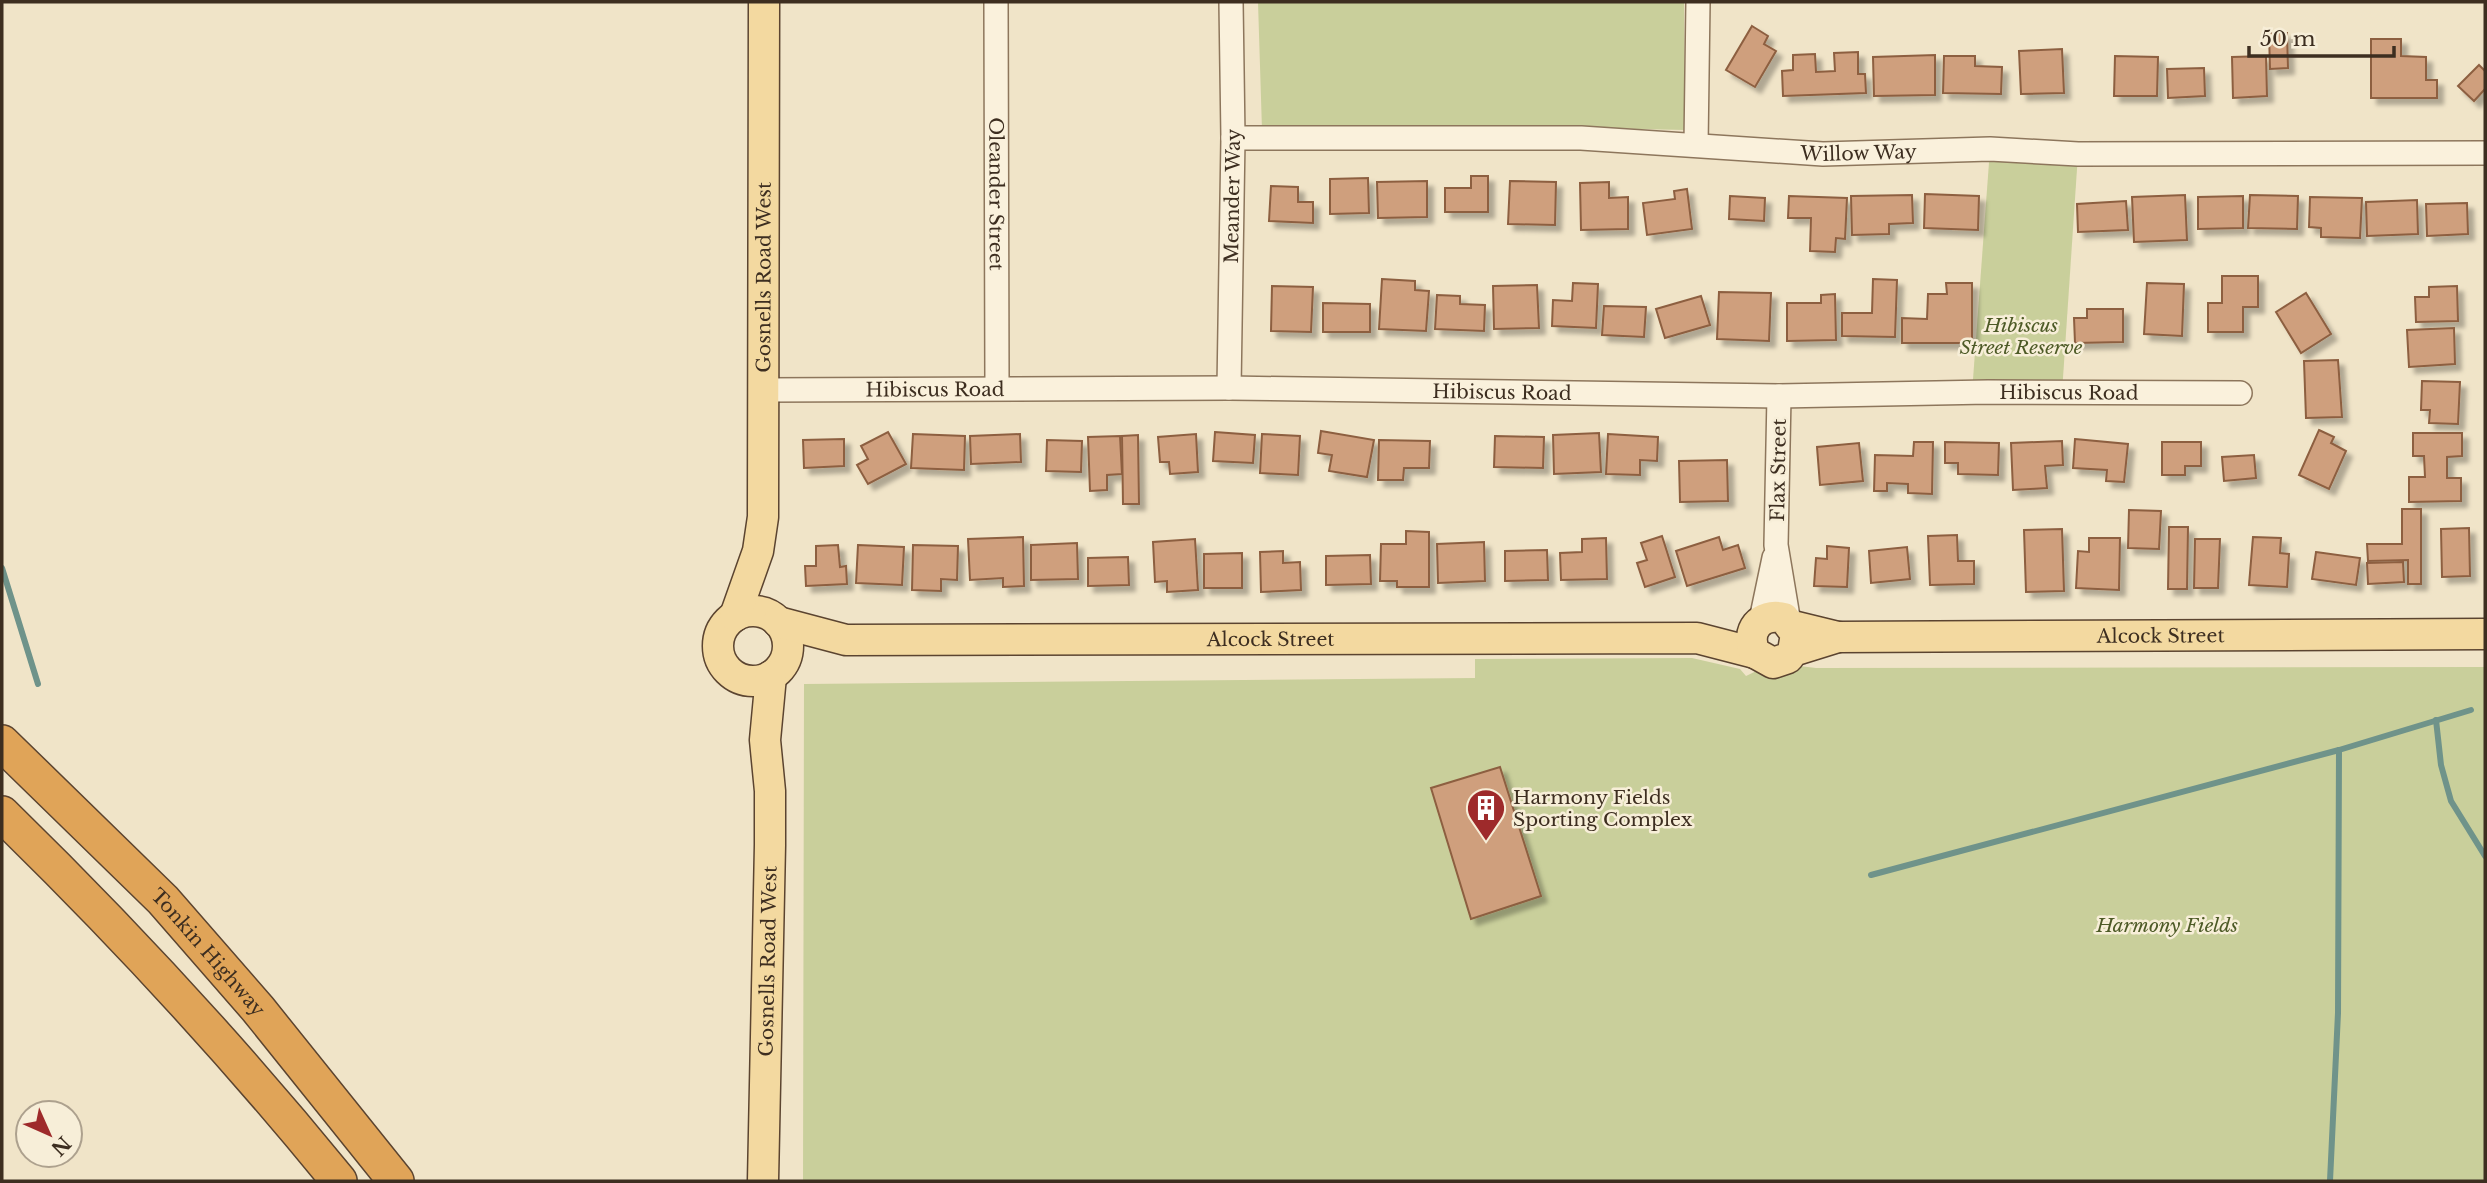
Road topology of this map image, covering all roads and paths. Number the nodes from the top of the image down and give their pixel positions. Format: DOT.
graph roads {
  1 [pos="764,2"];
  2 [pos="996,2"];
  3 [pos="1231,2"];
  4 [pos="1698,2"];
  5 [pos="1233,138"];
  6 [pos="1696,145"];
  7 [pos="2485,153"];
  8 [pos="997,388"];
  9 [pos="1229,388"];
  10 [pos="765,390"];
  11 [pos="2240,393"];
  12 [pos="1779,396"];
  13 [pos="758,551"];
  14 [pos="735,616"];
  15 [pos="776,620"];
  16 [pos="1774,633"];
  17 [pos="2485,634"];
  18 [pos="846,640"];
  19 [pos="776,671"];
  20 [pos="734,675"];
  21 [pos="765,740"];
  22 [pos="2,743"];
  23 [pos="2,814"];
  24 [pos="394,1178"];
  25 [pos="340,1181"];
  26 [pos="763,1181"];
  1 -- 10 [label="main road, Gosnells Road West"];
  2 -- 8 [label="street, Oleander Street"];
  3 -- 5 [label="street, Meander Way"];
  4 -- 6 [label="street"];
  5 -- 6 [label="street, Willow Way"];
  5 -- 9 [label="street, Meander Way"];
  6 -- 7 [label="street, Willow Way"];
  8 -- 9 [label="street, Hibiscus Road"];
  8 -- 10 [label="street, Hibiscus Road"];
  9 -- 12 [label="street, Hibiscus Road"];
  10 -- 13 [label="main road, Gosnells Road West"];
  11 -- 12 [label="street, Hibiscus Road"];
  12 -- 16 [label="street, Flax Street"];
  13 -- 14 [label="main road, Gosnells Road West"];
  13 -- 15 [label="main road, Gosnells Road West"];
  14 -- 15 [label="main road"];
  14 -- 20 [label="main road, Gosnells Road West"];
  15 -- 18 [label="main road, Alcock Street"];
  15 -- 19 [label="main road, Gosnells Road West"];
  16 -- 17 [label="main road, Alcock Street"];
  16 -- 18 [label="main road, Alcock Street"];
  18 -- 19 [label="main road, Alcock Street"];
  19 -- 20 [label="main road"];
  19 -- 21 [label="main road, Gosnells Road West"];
  20 -- 21 [label="main road, Gosnells Road West"];
  21 -- 26 [label="main road, Gosnells Road West"];
  22 -- 24 [label="highway, Tonkin Highway"];
  23 -- 25 [label="highway"];
}
